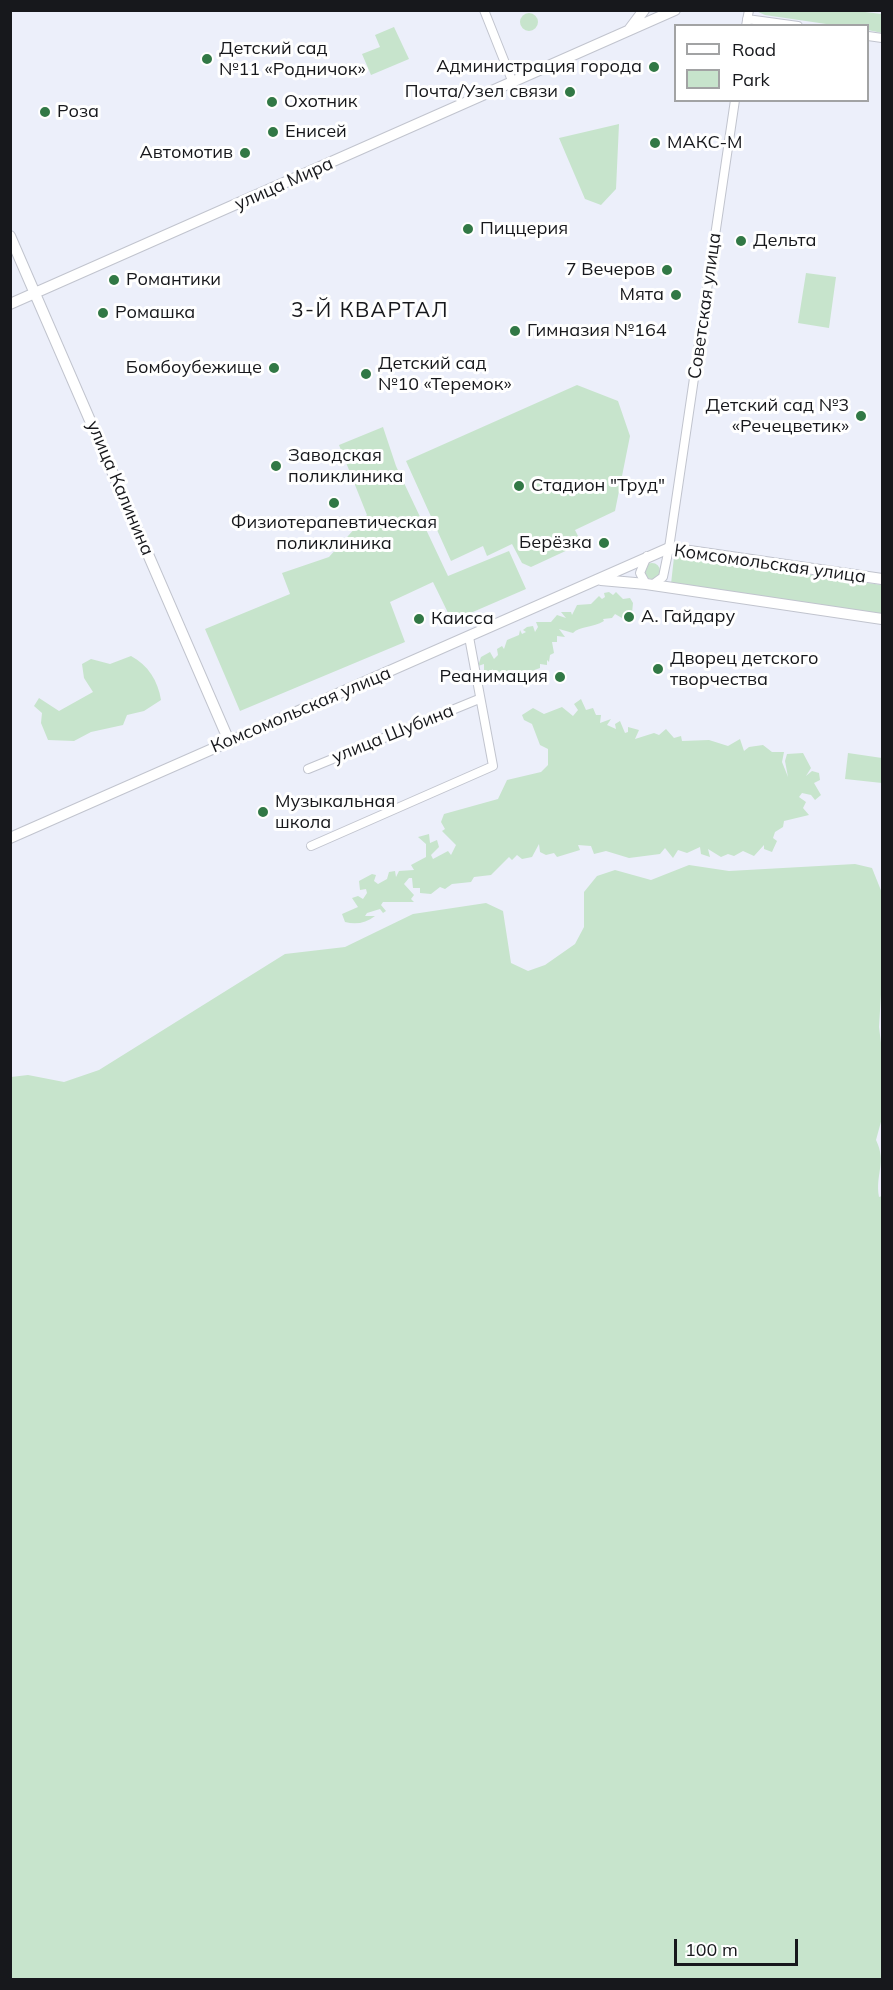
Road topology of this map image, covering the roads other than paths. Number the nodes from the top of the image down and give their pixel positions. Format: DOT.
graph roads {
  1 [pos="484,10"];
  2 [pos="639,10"];
  3 [pos="644,10"];
  4 [pos="675,10"];
  5 [pos="747,18"];
  6 [pos="785,24"];
  7 [pos="624,34"];
  8 [pos="513,83"];
  9 [pos="735,102"];
  10 [pos="10,236"];
  11 [pos="36,293"];
  12 [pos="10,304"];
  13 [pos="669,548"];
  14 [pos="647,556"];
  15 [pos="882,579"];
  16 [pos="591,580"];
  17 [pos="649,584"];
  18 [pos="882,619"];
  19 [pos="469,637"];
  20 [pos="479,699"];
  21 [pos="229,741"];
  22 [pos="308,769"];
  23 [pos="10,838"];
  24 [pos="310,846"];
  1 -- 8 [label="street"];
  2 -- 7 [label="street"];
  3 -- 7 [label="street"];
  4 -- 7 [label="street, улица Мира"];
  5 -- 6 [label="street"];
  7 -- 8 [label="street, улица Мира"];
  8 -- 11 [label="street, улица Мира"];
  9 -- 13 [label="street, Советская улица"];
  10 -- 11 [label="street, улица Калинина"];
  11 -- 12 [label="street, улица Мира"];
  11 -- 21 [label="street, улица Калинина"];
  13 -- 14 [label="street, Комсомольская улица"];
  13 -- 15 [label="street, Комсомольская улица"];
  13 -- 17 [label="street, Советская улица"];
  14 -- 16 [label="street, Комсомольская улица"];
  14 -- 17 [label="street"];
  16 -- 17 [label="street, Комсомольская улица"];
  16 -- 19 [label="street, Комсомольская улица"];
  17 -- 18 [label="street, Комсомольская улица"];
  19 -- 20 [label="street"];
  19 -- 21 [label="street, Комсомольская улица"];
  20 -- 22 [label="street, улица Шубина"];
  20 -- 24 [label="street"];
  21 -- 23 [label="street, Комсомольская улица"];
}
